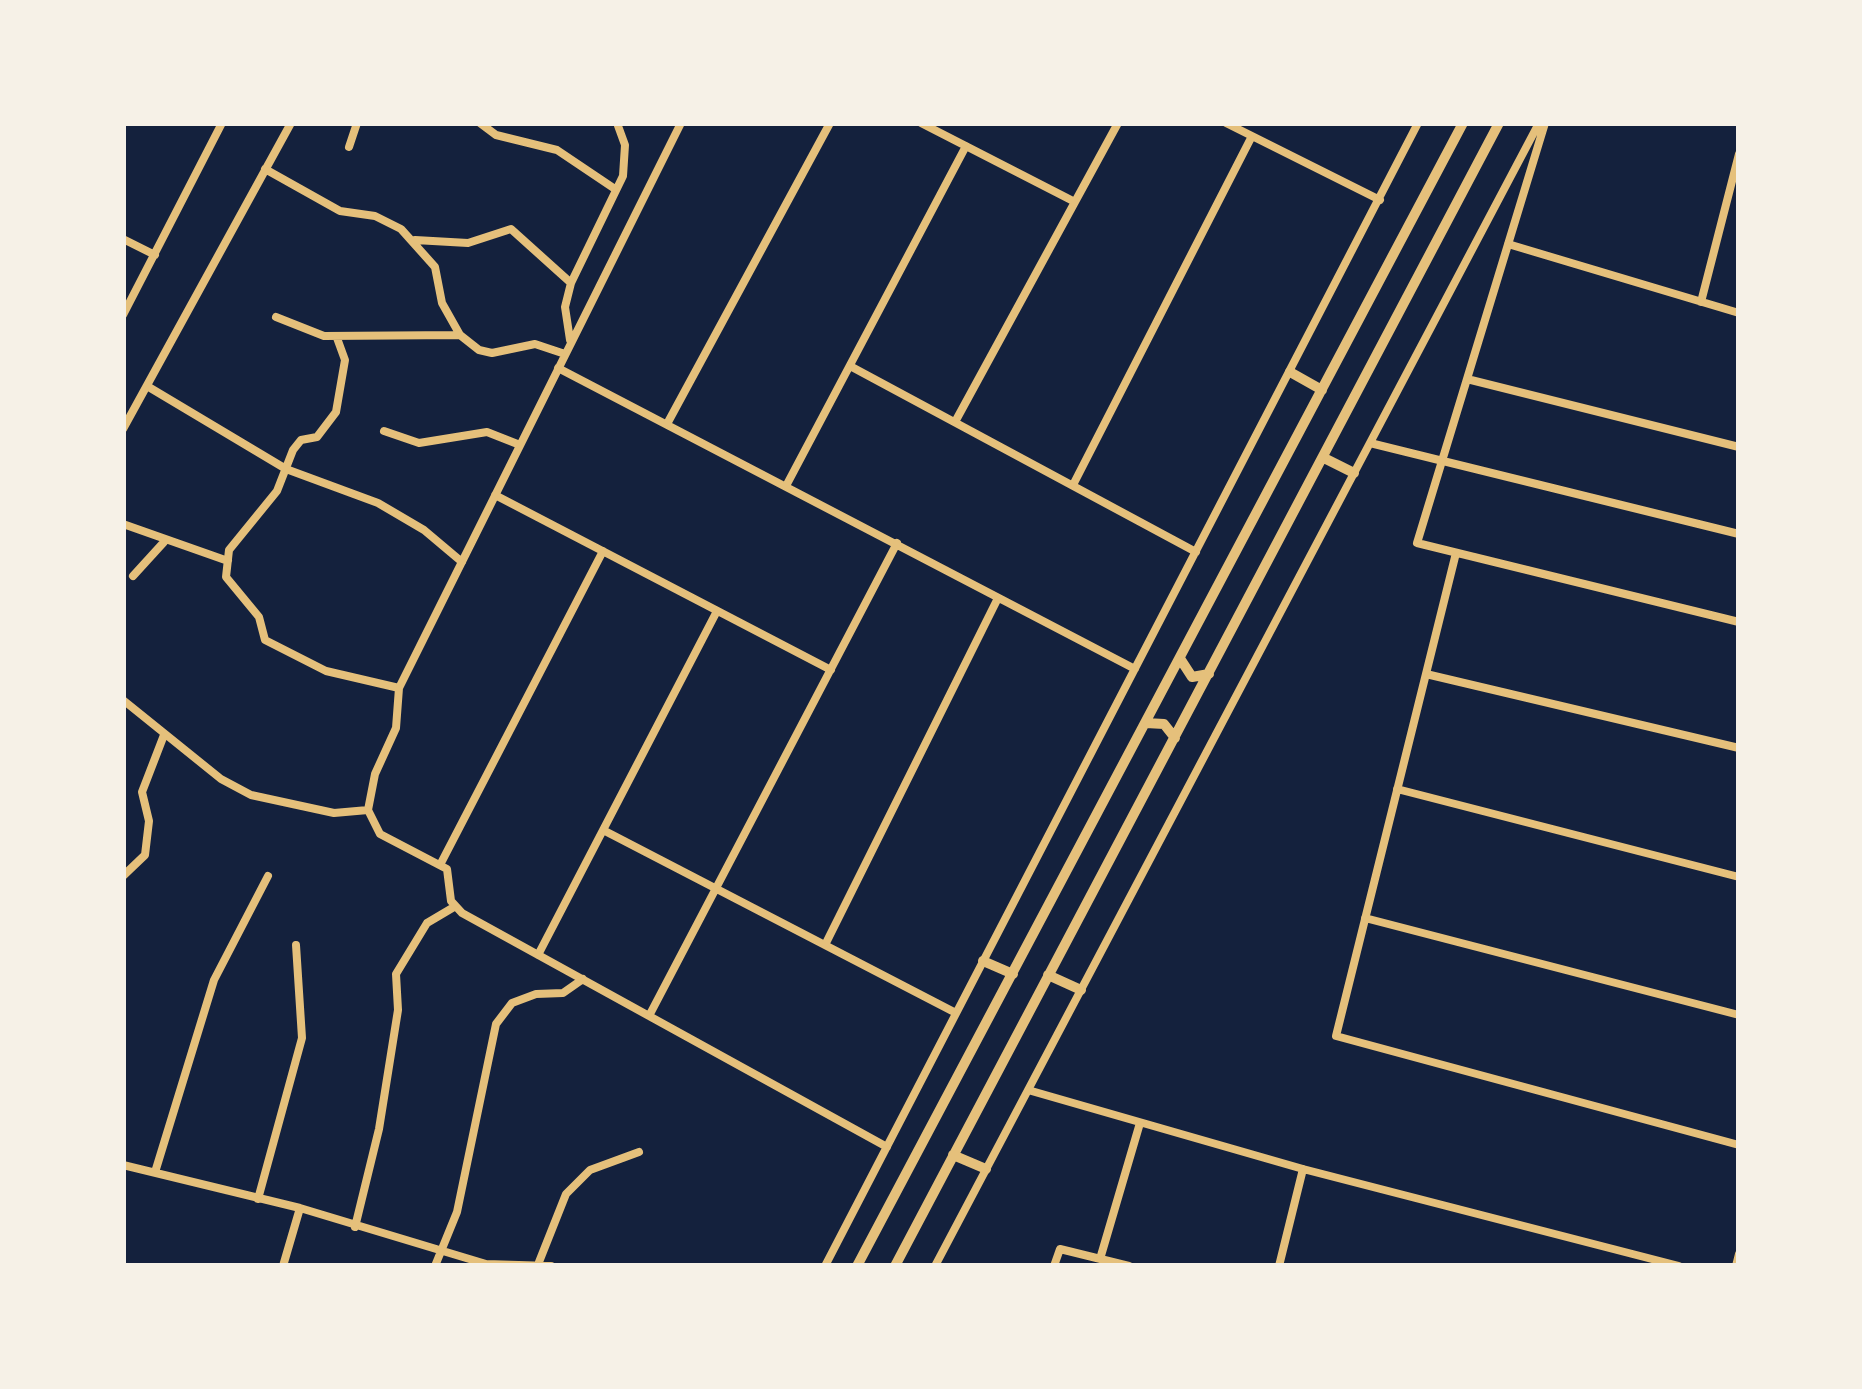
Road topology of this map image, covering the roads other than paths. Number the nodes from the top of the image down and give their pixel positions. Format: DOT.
graph roads {
  1 [pos="222,123"];
  2 [pos="291,123"];
  3 [pos="357,123"];
  4 [pos="480,123"];
  5 [pos="617,123"];
  6 [pos="681,123"];
  7 [pos="830,123"];
  8 [pos="921,123"];
  9 [pos="1118,123"];
  10 [pos="1226,123"];
  11 [pos="1418,123"];
  12 [pos="1463,123"];
  13 [pos="1499,123"];
  14 [pos="1542,123"];
  15 [pos="1252,136"];
  16 [pos="966,146"];
  17 [pos="349,147"];
  18 [pos="1739,154"];
  19 [pos="265,170"];
  20 [pos="615,189"];
  21 [pos="1380,200"];
  22 [pos="1075,202"];
  23 [pos="123,239"];
  24 [pos="413,240"];
  25 [pos="1508,244"];
  26 [pos="155,255"];
  27 [pos="571,283"];
  28 [pos="1701,302"];
  29 [pos="1739,313"];
  30 [pos="123,315"];
  31 [pos="277,317"];
  32 [pos="460,335"];
  33 [pos="337,338"];
  34 [pos="571,342"];
  35 [pos="565,354"];
  36 [pos="850,366"];
  37 [pos="558,368"];
  38 [pos="1290,372"];
  39 [pos="1467,379"];
  40 [pos="147,386"];
  41 [pos="1322,390"];
  42 [pos="955,422"];
  43 [pos="667,424"];
  44 [pos="123,429"];
  45 [pos="385,430"];
  46 [pos="1370,443"];
  47 [pos="520,445"];
  48 [pos="1739,447"];
  49 [pos="1324,458"];
  50 [pos="1441,463"];
  51 [pos="286,469"];
  52 [pos="1354,473"];
  53 [pos="1073,485"];
  54 [pos="786,486"];
  55 [pos="495,495"];
  56 [pos="123,524"];
  57 [pos="1739,534"];
  58 [pos="164,542"];
  59 [pos="898,543"];
  60 [pos="603,551"];
  61 [pos="1196,551"];
  62 [pos="1456,553"];
  63 [pos="228,561"];
  64 [pos="462,562"];
  65 [pos="133,576"];
  66 [pos="999,597"];
  67 [pos="717,611"];
  68 [pos="1739,622"];
  69 [pos="1181,660"];
  70 [pos="1135,669"];
  71 [pos="831,670"];
  72 [pos="1211,671"];
  73 [pos="1426,674"];
  74 [pos="399,688"];
  75 [pos="123,700"];
  76 [pos="1146,723"];
  77 [pos="164,735"];
  78 [pos="1175,738"];
  79 [pos="1739,748"];
  80 [pos="1397,789"];
  81 [pos="368,810"];
  82 [pos="603,830"];
  83 [pos="440,865"];
  84 [pos="123,876"];
  85 [pos="268,876"];
  86 [pos="1739,877"];
  87 [pos="716,889"];
  88 [pos="454,907"];
  89 [pos="1365,918"];
  90 [pos="296,944"];
  91 [pos="825,945"];
  92 [pos="538,955"];
  93 [pos="983,961"];
  94 [pos="1013,974"];
  95 [pos="1048,974"];
  96 [pos="583,979"];
  97 [pos="1082,990"];
  98 [pos="956,1013"];
  99 [pos="1739,1015"];
  100 [pos="649,1016"];
  101 [pos="1028,1090"];
  102 [pos="1140,1123"];
  103 [pos="1739,1145"];
  104 [pos="887,1147"];
  105 [pos="639,1152"];
  106 [pos="953,1155"];
  107 [pos="123,1165"];
  108 [pos="156,1169"];
  109 [pos="986,1169"];
  110 [pos="1303,1169"];
  111 [pos="258,1199"];
  112 [pos="300,1208"];
  113 [pos="355,1227"];
  114 [pos="444,1250"];
  115 [pos="1739,1254"];
  116 [pos="1100,1259"];
  117 [pos="539,1262"];
  118 [pos="283,1266"];
  119 [pos="435,1266"];
  120 [pos="551,1266"];
  121 [pos="825,1266"];
  122 [pos="857,1266"];
  123 [pos="895,1266"];
  124 [pos="935,1266"];
  125 [pos="1054,1266"];
  126 [pos="1129,1266"];
  127 [pos="1279,1266"];
  128 [pos="1679,1266"];
  129 [pos="1736,1266"];
  1 -- 26 [label="street"];
  2 -- 19 [label="street"];
  3 -- 17 [label="street"];
  4 -- 20 [label="street"];
  5 -- 20 [label="street"];
  6 -- 34 [label="street"];
  7 -- 43 [label="street"];
  8 -- 16 [label="street"];
  9 -- 22 [label="street"];
  10 -- 15 [label="street"];
  11 -- 21 [label="street"];
  12 -- 41 [label="main road"];
  13 -- 49 [label="main road"];
  14 -- 25 [label="street"];
  14 -- 46 [label="street"];
  15 -- 21 [label="street"];
  15 -- 53 [label="street"];
  16 -- 22 [label="street"];
  16 -- 36 [label="street"];
  18 -- 28 [label="street"];
  19 -- 24 [label="street"];
  19 -- 40 [label="street"];
  20 -- 27 [label="street"];
  21 -- 38 [label="street"];
  22 -- 42 [label="street"];
  23 -- 26 [label="street"];
  24 -- 27 [label="street"];
  24 -- 32 [label="street"];
  25 -- 28 [label="street"];
  25 -- 39 [label="street"];
  26 -- 30 [label="street"];
  27 -- 34 [label="street"];
  28 -- 29 [label="street"];
  31 -- 33 [label="street"];
  32 -- 33 [label="street"];
  32 -- 35 [label="street"];
  33 -- 51 [label="street"];
  34 -- 35 [label="street"];
  35 -- 37 [label="street"];
  36 -- 42 [label="street"];
  36 -- 54 [label="street"];
  37 -- 43 [label="street"];
  37 -- 47 [label="street"];
  38 -- 41 [label="main road"];
  38 -- 61 [label="street"];
  39 -- 48 [label="street"];
  39 -- 50 [label="street"];
  40 -- 44 [label="street"];
  40 -- 51 [label="street"];
  41 -- 69 [label="main road"];
  42 -- 53 [label="street"];
  43 -- 54 [label="street"];
  45 -- 47 [label="street"];
  46 -- 50 [label="street"];
  46 -- 52 [label="street"];
  47 -- 55 [label="street"];
  49 -- 52 [label="main road"];
  49 -- 72 [label="main road"];
  50 -- 57 [label="street"];
  50 -- 62 [label="street"];
  51 -- 63 [label="street"];
  51 -- 64 [label="street"];
  52 -- 97 [label="street"];
  53 -- 61 [label="street"];
  54 -- 59 [label="street"];
  55 -- 60 [label="street"];
  55 -- 64 [label="street"];
  56 -- 58 [label="street"];
  58 -- 63 [label="street"];
  58 -- 65 [label="street"];
  59 -- 66 [label="street"];
  59 -- 71 [label="street"];
  60 -- 67 [label="street"];
  60 -- 83 [label="street"];
  61 -- 70 [label="street"];
  62 -- 68 [label="street"];
  62 -- 73 [label="street"];
  63 -- 74 [label="street"];
  64 -- 74 [label="street"];
  66 -- 70 [label="street"];
  66 -- 91 [label="street"];
  67 -- 71 [label="street"];
  67 -- 82 [label="street"];
  69 -- 72 [label="main road"];
  69 -- 76 [label="main road"];
  70 -- 93 [label="street"];
  71 -- 87 [label="street"];
  72 -- 78 [label="main road"];
  73 -- 79 [label="street"];
  73 -- 80 [label="street"];
  74 -- 81 [label="street"];
  75 -- 77 [label="street"];
  76 -- 78 [label="main road"];
  76 -- 94 [label="main road"];
  77 -- 81 [label="street"];
  77 -- 84 [label="street"];
  78 -- 95 [label="main road"];
  80 -- 86 [label="street"];
  80 -- 89 [label="street"];
  81 -- 83 [label="street"];
  82 -- 87 [label="street"];
  82 -- 92 [label="street"];
  83 -- 88 [label="street"];
  85 -- 108 [label="street"];
  87 -- 91 [label="street"];
  87 -- 100 [label="street"];
  88 -- 92 [label="street"];
  88 -- 113 [label="street"];
  89 -- 99 [label="street"];
  89 -- 103 [label="street"];
  90 -- 111 [label="street"];
  91 -- 98 [label="street"];
  92 -- 96 [label="street"];
  93 -- 94 [label="main road"];
  93 -- 98 [label="street"];
  94 -- 122 [label="main road"];
  95 -- 97 [label="main road"];
  95 -- 106 [label="main road"];
  96 -- 100 [label="street"];
  96 -- 114 [label="street"];
  97 -- 101 [label="street"];
  98 -- 104 [label="street"];
  100 -- 104 [label="street"];
  101 -- 102 [label="street"];
  101 -- 109 [label="street"];
  102 -- 110 [label="street"];
  102 -- 116 [label="street"];
  104 -- 121 [label="street"];
  105 -- 117 [label="street"];
  106 -- 109 [label="main road"];
  106 -- 123 [label="main road"];
  107 -- 108 [label="street"];
  108 -- 111 [label="street"];
  109 -- 124 [label="street"];
  110 -- 127 [label="street"];
  110 -- 128 [label="street"];
  111 -- 112 [label="street"];
  112 -- 113 [label="street"];
  112 -- 118 [label="street"];
  113 -- 114 [label="street"];
  114 -- 117 [label="street"];
  114 -- 119 [label="street"];
  115 -- 129 [label="street"];
  116 -- 125 [label="street"];
  116 -- 126 [label="street"];
  117 -- 120 [label="street"];
}
